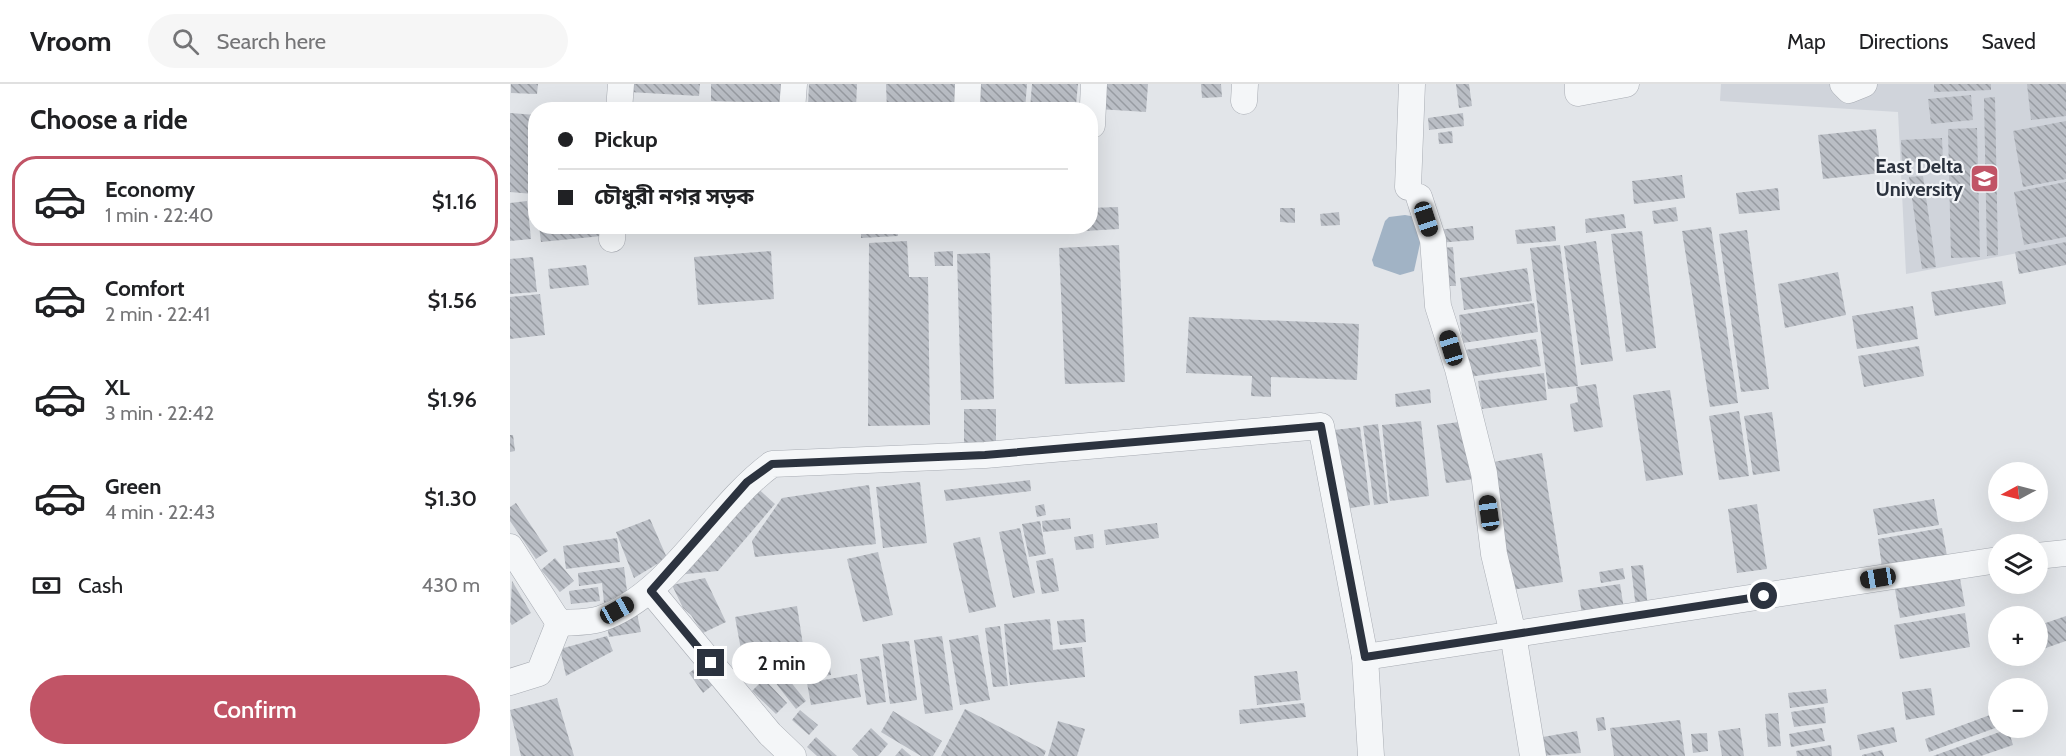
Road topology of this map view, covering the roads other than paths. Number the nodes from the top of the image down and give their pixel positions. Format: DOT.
graph roads {
  1 [pos="621,84"];
  2 [pos="794,84"];
  3 [pos="968,84"];
  4 [pos="1094,84"];
  5 [pos="1412,84"];
  6 [pos="1626,84"];
  7 [pos="1844,84"];
  8 [pos="1864,84"];
  9 [pos="1578,89"];
  10 [pos="620,102"];
  11 [pos="793,102"];
  12 [pos="967,102"];
  13 [pos="1093,102"];
  14 [pos="510,548"];
  15 [pos="2066,553"];
  16 [pos="2048,555"];
  17 [pos="1988,562"];
  18 [pos="651,591"];
  19 [pos="559,623"];
  20 [pos="1513,634"];
  21 [pos="1365,657"];
  22 [pos="510,682"];
  23 [pos="793,756"];
  24 [pos="1371,756"];
  25 [pos="1533,756"];
  1 -- 10 [label="street"];
  2 -- 11 [label="street"];
  3 -- 12 [label="street"];
  4 -- 13 [label="street"];
  5 -- 20 [label="street"];
  6 -- 9 [label="street"];
  7 -- 8 [label="street"];
  14 -- 19 [label="street"];
  15 -- 16 [label="street"];
  17 -- 20 [label="street"];
  18 -- 19 [label="street"];
  18 -- 21 [label="street"];
  18 -- 23 [label="street"];
  19 -- 22 [label="street"];
  20 -- 21 [label="street"];
  20 -- 25 [label="street"];
  21 -- 24 [label="street"];
}
